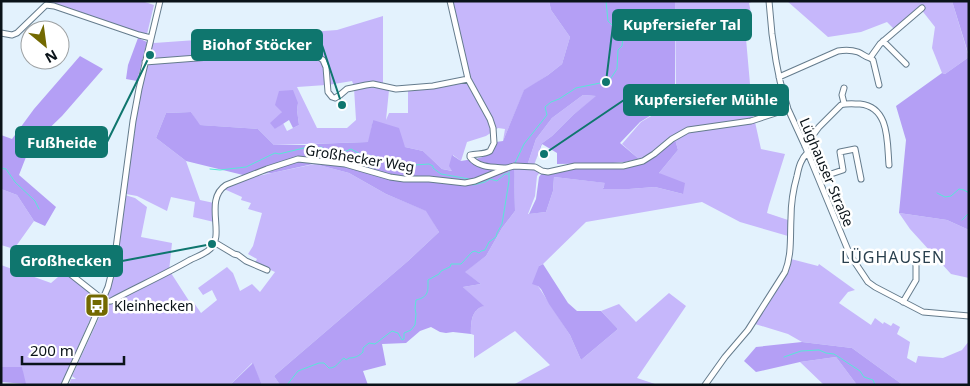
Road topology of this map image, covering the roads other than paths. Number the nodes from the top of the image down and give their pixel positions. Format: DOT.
graph roads {
  1 [pos="160,1"];
  2 [pos="450,1"];
  3 [pos="769,1"];
  4 [pos="922,8"];
  5 [pos="1,33"];
  6 [pos="151,38"];
  7 [pos="883,41"];
  8 [pos="870,58"];
  9 [pos="145,62"];
  10 [pos="906,64"];
  11 [pos="779,77"];
  12 [pos="468,79"];
  13 [pos="879,85"];
  14 [pos="844,88"];
  15 [pos="844,104"];
  16 [pos="788,109"];
  17 [pos="806,149"];
  18 [pos="889,165"];
  19 [pos="507,168"];
  20 [pos="859,176"];
  21 [pos="819,178"];
  22 [pos="214,242"];
  23 [pos="924,255"];
  24 [pos="64,269"];
  25 [pos="267,270"];
  26 [pos="101,299"];
  27 [pos="903,302"];
  28 [pos="969,316"];
  29 [pos="64,385"];
  30 [pos="705,385"];
  1 -- 6 [label="street"];
  2 -- 12 [label="street"];
  3 -- 11 [label="street, Lüghauser Straße"];
  4 -- 7 [label="street"];
  5 -- 6 [label="street"];
  6 -- 9 [label="street"];
  7 -- 8 [label="street"];
  7 -- 10 [label="street"];
  8 -- 11 [label="street"];
  8 -- 13 [label="street"];
  9 -- 12 [label="street"];
  9 -- 26 [label="street"];
  11 -- 16 [label="street, Lüghauser Straße"];
  12 -- 19 [label="street"];
  14 -- 15 [label="street"];
  15 -- 17 [label="street"];
  15 -- 18 [label="street"];
  16 -- 17 [label="street, Lüghauser Straße"];
  16 -- 19 [label="street, Großhecker Weg"];
  17 -- 21 [label="street, Lüghauser Straße"];
  17 -- 30 [label="street"];
  19 -- 22 [label="street, Großhecker Weg"];
  20 -- 21 [label="street"];
  21 -- 27 [label="street, Lüghauser Straße"];
  22 -- 25 [label="street"];
  22 -- 26 [label="street"];
  23 -- 27 [label="street"];
  24 -- 26 [label="street"];
  26 -- 29 [label="street"];
  27 -- 28 [label="street, Lüghauser Straße"];
}
